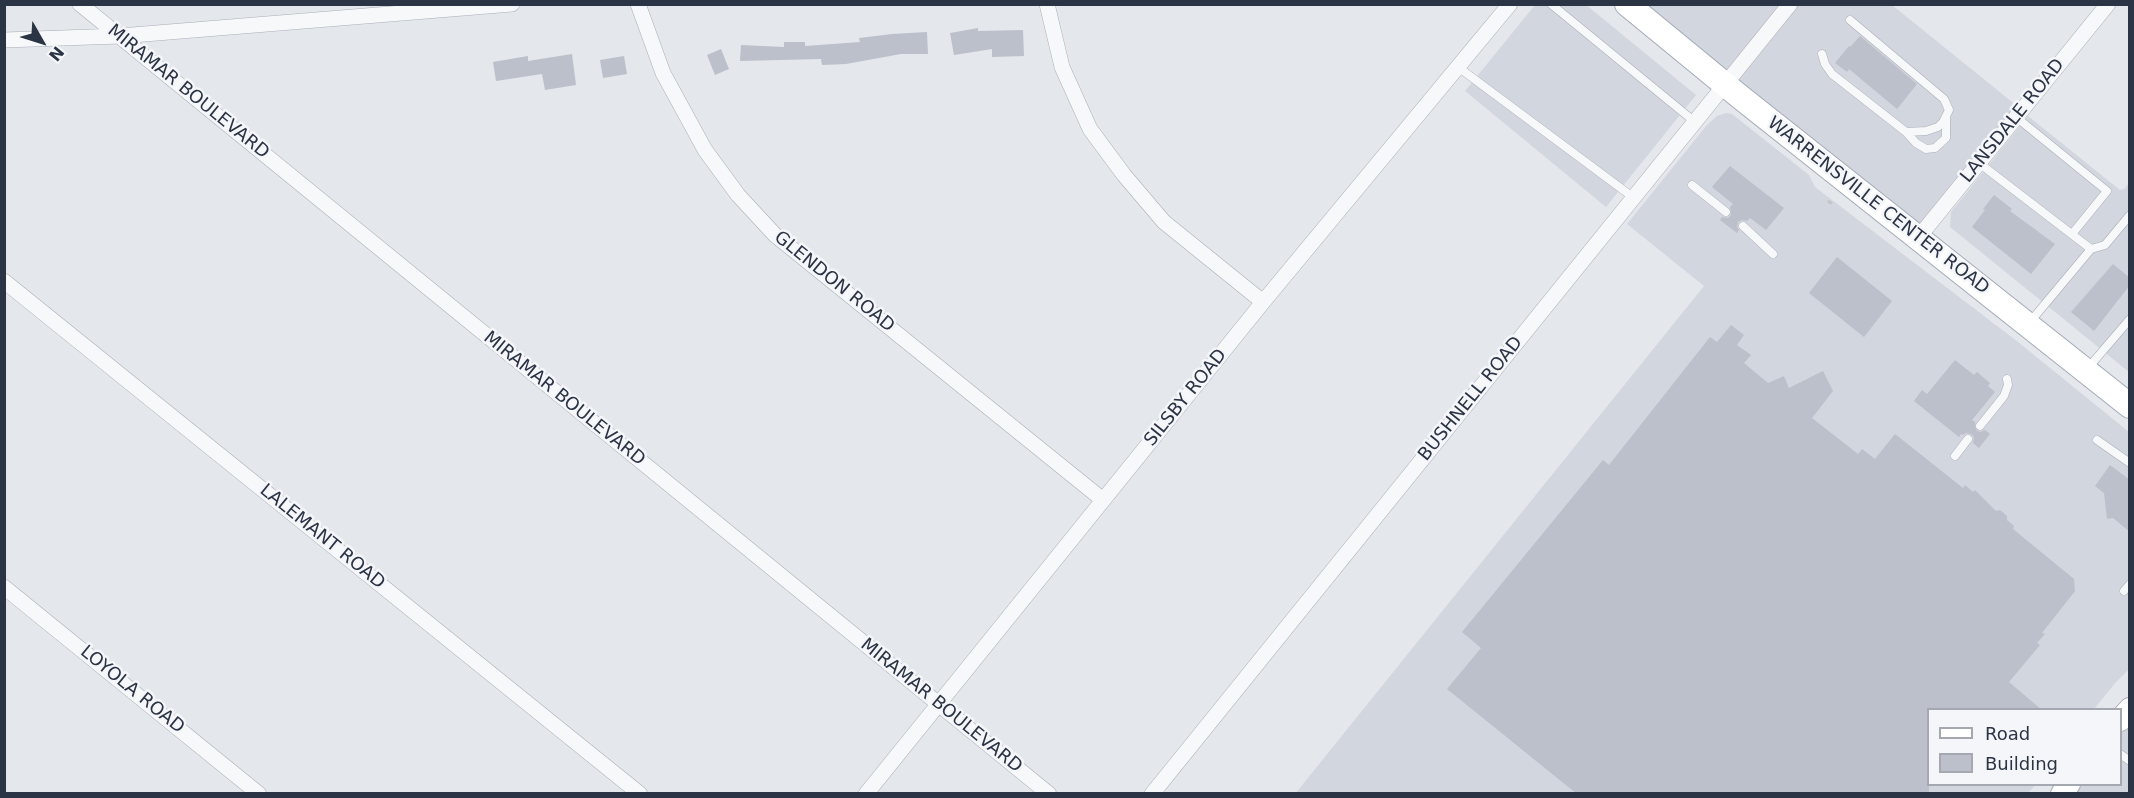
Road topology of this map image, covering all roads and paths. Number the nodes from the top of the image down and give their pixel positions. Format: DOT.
graph roads {
  1 [pos="80,4"];
  2 [pos="512,4"];
  3 [pos="638,4"];
  4 [pos="1047,4"];
  5 [pos="1510,4"];
  6 [pos="1551,4"];
  7 [pos="1627,4"];
  8 [pos="1790,4"];
  9 [pos="2108,4"];
  10 [pos="1850,20"];
  11 [pos="120,36"];
  12 [pos="4,40"];
  13 [pos="1822,54"];
  14 [pos="1458,67"];
  15 [pos="1725,85"];
  16 [pos="2016,117"];
  17 [pos="1946,118"];
  18 [pos="1695,122"];
  19 [pos="1906,132"];
  20 [pos="1979,163"];
  21 [pos="1692,185"];
  22 [pos="1634,198"];
  23 [pos="1828,201"];
  24 [pos="1834,205"];
  25 [pos="1726,212"];
  26 [pos="2130,214"];
  27 [pos="1743,226"];
  28 [pos="2072,234"];
  29 [pos="1918,238"];
  30 [pos="2091,249"];
  31 [pos="1773,254"];
  32 [pos="4,281"];
  33 [pos="1263,302"];
  34 [pos="2130,319"];
  35 [pos="2027,325"];
  36 [pos="2085,371"];
  37 [pos="2007,379"];
  38 [pos="2130,406"];
  39 [pos="1980,426"];
  40 [pos="1968,440"];
  41 [pos="2097,440"];
  42 [pos="1955,456"];
  43 [pos="2130,463"];
  44 [pos="1102,500"];
  45 [pos="2130,584"];
  46 [pos="4,587"];
  47 [pos="2124,591"];
  48 [pos="938,704"];
  49 [pos="259,794"];
  50 [pos="640,794"];
  51 [pos="866,794"];
  52 [pos="1049,794"];
  53 [pos="1152,794"];
  1 -- 11 [label="street, MIRAMAR BOULEVARD"];
  2 -- 11 [label="street"];
  3 -- 44 [label="street, GLENDON ROAD"];
  4 -- 33 [label="street"];
  5 -- 14 [label="street, SILSBY ROAD"];
  6 -- 18 [label="lane"];
  7 -- 15 [label="main road, WARRENSVILLE CENTER ROAD"];
  8 -- 15 [label="street, BUSHNELL ROAD"];
  9 -- 16 [label="street, LANSDALE ROAD"];
  10 -- 17 [label="lane"];
  11 -- 12 [label="street"];
  11 -- 48 [label="street, MIRAMAR BOULEVARD"];
  13 -- 19 [label="lane"];
  14 -- 22 [label="lane"];
  14 -- 33 [label="street, SILSBY ROAD"];
  15 -- 18 [label="street, BUSHNELL ROAD"];
  15 -- 29 [label="main road, WARRENSVILLE CENTER ROAD"];
  16 -- 20 [label="street, LANSDALE ROAD"];
  16 -- 28 [label="lane"];
  17 -- 19 [label="lane"];
  17 -- 19 [label="lane"];
  18 -- 22 [label="street, BUSHNELL ROAD"];
  20 -- 28 [label="lane"];
  20 -- 29 [label="street, LANSDALE ROAD"];
  21 -- 25 [label="lane"];
  22 -- 53 [label="street, BUSHNELL ROAD"];
  23 -- 24 [label="path"];
  26 -- 30 [label="lane"];
  27 -- 31 [label="lane"];
  28 -- 30 [label="lane"];
  29 -- 35 [label="main road, WARRENSVILLE CENTER ROAD"];
  30 -- 35 [label="lane"];
  32 -- 50 [label="street, LALEMANT ROAD"];
  33 -- 44 [label="street, SILSBY ROAD"];
  34 -- 36 [label="lane"];
  35 -- 36 [label="main road, WARRENSVILLE CENTER ROAD"];
  36 -- 38 [label="main road, WARRENSVILLE CENTER ROAD"];
  37 -- 39 [label="lane"];
  40 -- 42 [label="lane"];
  41 -- 43 [label="lane"];
  44 -- 48 [label="street, SILSBY ROAD"];
  45 -- 47 [label="lane"];
  46 -- 49 [label="street, LOYOLA ROAD"];
  48 -- 51 [label="street, SILSBY ROAD"];
  48 -- 52 [label="street, MIRAMAR BOULEVARD"];
}
